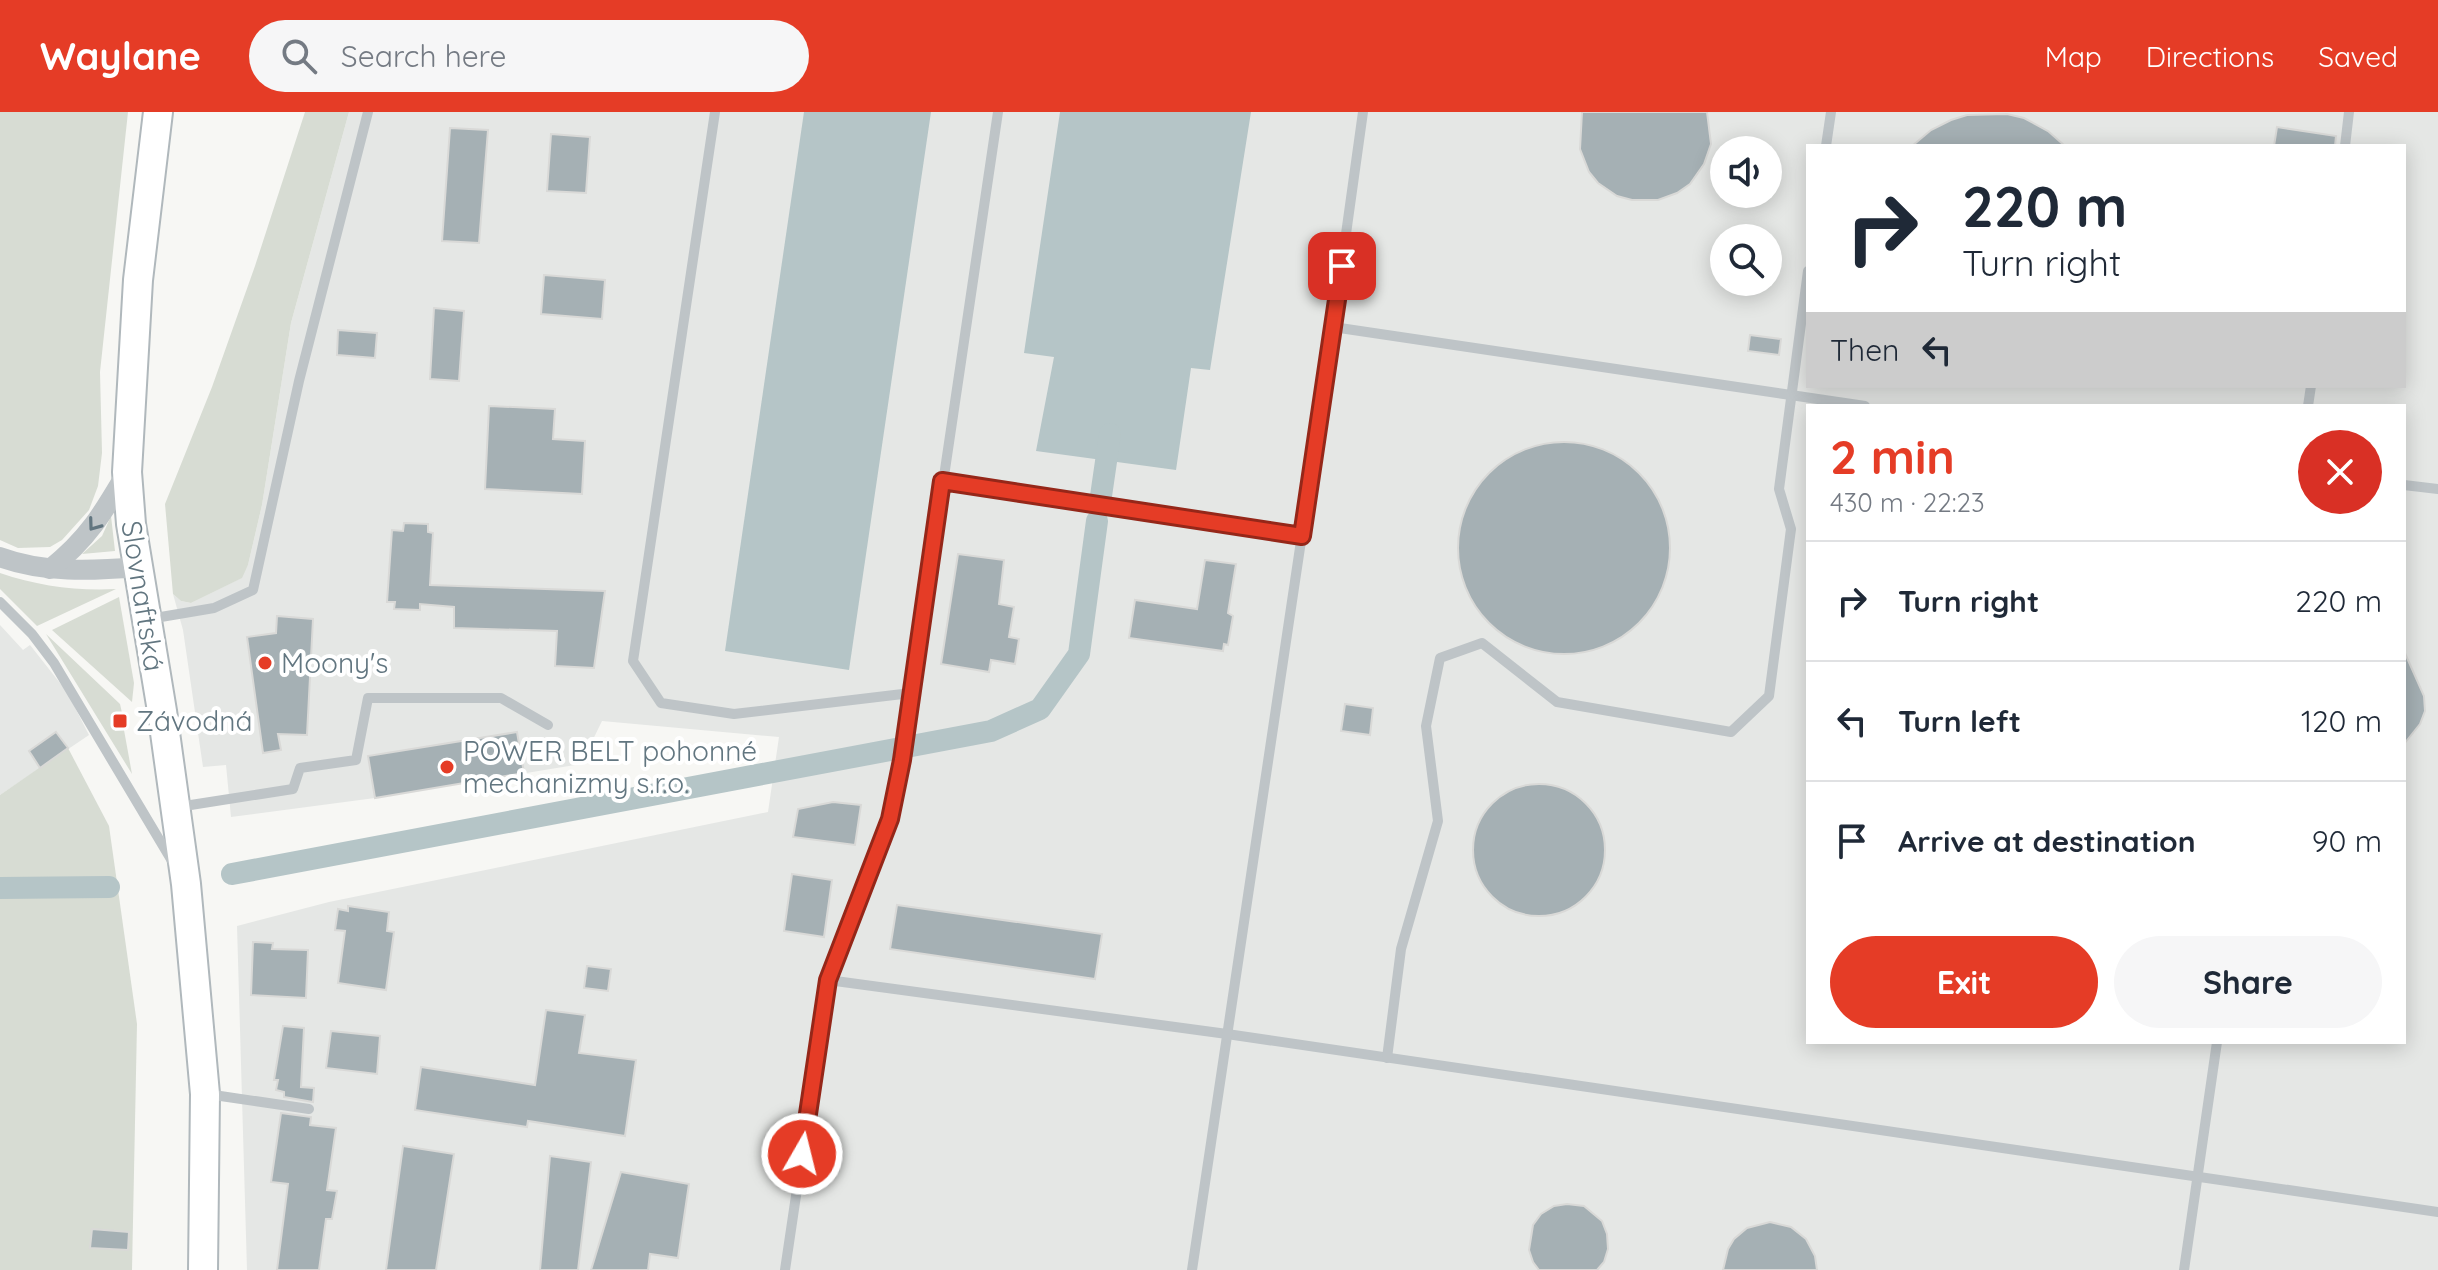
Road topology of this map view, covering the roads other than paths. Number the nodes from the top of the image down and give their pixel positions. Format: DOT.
graph roads {
  1 [pos="158,112"];
  2 [pos="368,112"];
  3 [pos="715,112"];
  4 [pos="998,112"];
  5 [pos="1363,112"];
  6 [pos="1831,112"];
  7 [pos="2349,112"];
  8 [pos="1826,144"];
  9 [pos="2345,144"];
  10 [pos="1806,285"];
  11 [pos="1333,327"];
  12 [pos="1790,395"];
  13 [pos="1851,404"];
  14 [pos="127,472"];
  15 [pos="942,481"];
  16 [pos="2406,485"];
  17 [pos="2438,489"];
  18 [pos="1302,536"];
  19 [pos="0,557"];
  20 [pos="138,567"];
  21 [pos="50,569"];
  22 [pos="0,602"];
  23 [pos="147,619"];
  24 [pos="911,693"];
  25 [pos="548,725"];
  26 [pos="176,807"];
  27 [pos="186,884"];
  28 [pos="828,980"];
  29 [pos="1227,1034"];
  30 [pos="2217,1044"];
  31 [pos="1387,1058"];
  32 [pos="205,1094"];
  33 [pos="309,1109"];
  34 [pos="2197,1177"];
  35 [pos="2438,1212"];
  36 [pos="203,1270"];
  37 [pos="785,1270"];
  38 [pos="1192,1270"];
  39 [pos="2184,1270"];
  1 -- 14 [label="main road, Slovnaftská"];
  2 -- 23 [label="lane"];
  3 -- 24 [label="lane"];
  4 -- 15 [label="lane"];
  5 -- 11 [label="lane"];
  6 -- 8 [label="lane"];
  7 -- 9 [label="lane"];
  10 -- 12 [label="lane"];
  11 -- 12 [label="lane"];
  11 -- 18 [label="lane"];
  12 -- 13 [label="lane"];
  12 -- 31 [label="lane"];
  14 -- 20 [label="main road, Slovnaftská"];
  14 -- 21 [label="street, one-way"];
  15 -- 18 [label="lane"];
  15 -- 24 [label="lane"];
  16 -- 17 [label="lane"];
  18 -- 29 [label="lane"];
  19 -- 21 [label="street"];
  20 -- 21 [label="street"];
  20 -- 23 [label="main road, Slovnaftská"];
  22 -- 27 [label="lane"];
  23 -- 26 [label="main road, Slovnaftská"];
  24 -- 28 [label="lane"];
  25 -- 26 [label="lane"];
  26 -- 27 [label="main road, Slovnaftská"];
  27 -- 32 [label="main road, Slovnaftská"];
  28 -- 29 [label="lane"];
  28 -- 37 [label="lane"];
  29 -- 31 [label="lane"];
  29 -- 38 [label="lane"];
  30 -- 34 [label="lane"];
  31 -- 34 [label="lane"];
  32 -- 33 [label="lane"];
  32 -- 36 [label="main road, Slovnaftská"];
  34 -- 35 [label="lane"];
  34 -- 39 [label="lane"];
}
